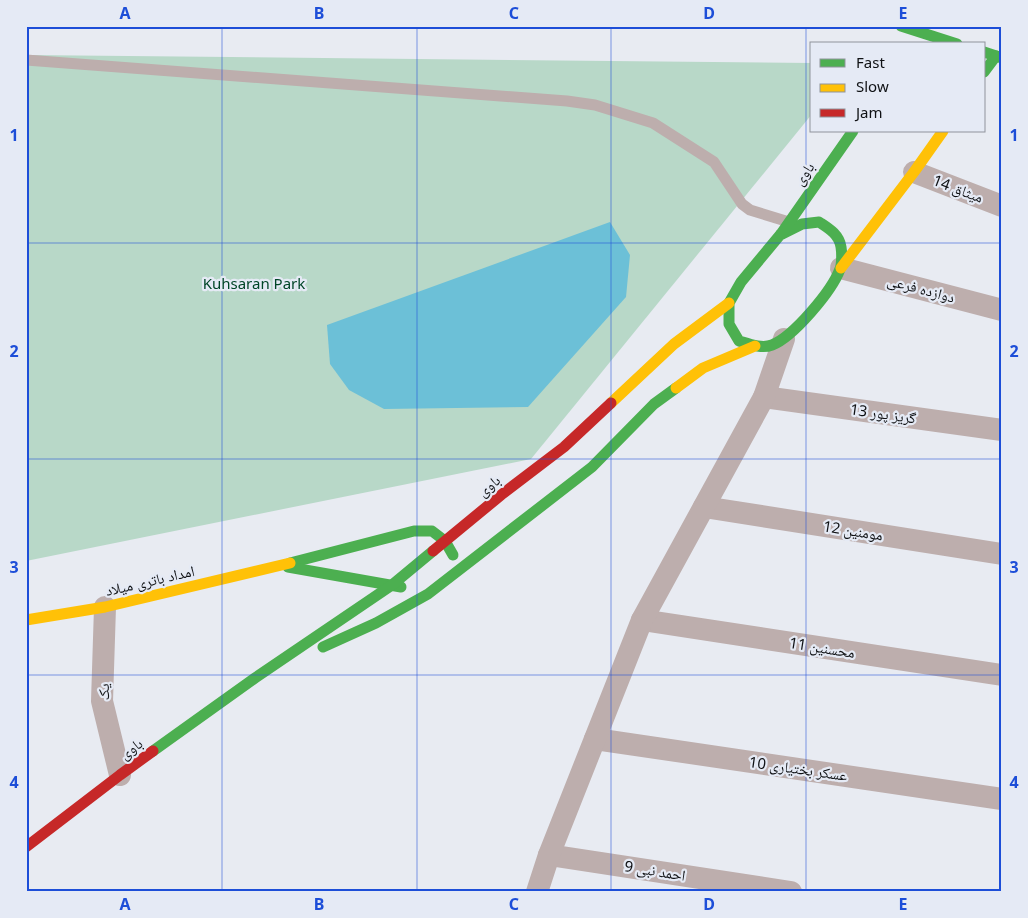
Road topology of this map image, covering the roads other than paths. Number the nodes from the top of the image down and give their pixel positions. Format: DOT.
graph roads {
  1 [pos="901,26"];
  2 [pos="927,30"];
  3 [pos="918,42"];
  4 [pos="953,42"];
  5 [pos="26,60"];
  6 [pos="852,132"];
  7 [pos="942,132"];
  8 [pos="914,172"];
  9 [pos="1002,206"];
  10 [pos="789,222"];
  11 [pos="780,235"];
  12 [pos="841,268"];
  13 [pos="729,303"];
  14 [pos="1002,310"];
  15 [pos="784,339"];
  16 [pos="755,346"];
  17 [pos="764,397"];
  18 [pos="1002,430"];
  19 [pos="704,507"];
  20 [pos="445,541"];
  21 [pos="1002,554"];
  22 [pos="279,566"];
  23 [pos="460,569"];
  24 [pos="392,585"];
  25 [pos="428,594"];
  26 [pos="105,607"];
  27 [pos="26,620"];
  28 [pos="642,620"];
  29 [pos="1002,675"];
  30 [pos="256,678"];
  31 [pos="595,739"];
  32 [pos="120,775"];
  33 [pos="1002,799"];
  34 [pos="26,847"];
  35 [pos="549,855"];
  36 [pos="537,892"];
  37 [pos="791,892"];
  1 -- 2 [label="street"];
  2 -- 3 [label="street"];
  2 -- 4 [label="street"];
  5 -- 10 [label="lane"];
  6 -- 10 [label="street, باوی"];
  7 -- 8 [label="street"];
  8 -- 9 [label="street, میثاق 14"];
  8 -- 12 [label="street"];
  10 -- 11 [label="street, باوی"];
  11 -- 12 [label="street"];
  11 -- 13 [label="street, باوی"];
  12 -- 14 [label="street, دوازده فرعی"];
  12 -- 15 [label="street"];
  13 -- 16 [label="street"];
  13 -- 20 [label="street, باوی"];
  15 -- 16 [label="street, باوی"];
  15 -- 17 [label="street"];
  16 -- 23 [label="street, باوی"];
  17 -- 18 [label="street, گریز پور 13"];
  17 -- 19 [label="street"];
  19 -- 21 [label="street, مومنین 12"];
  19 -- 28 [label="street"];
  20 -- 22 [label="street, امداد باتری میلاد"];
  20 -- 23 [label="street"];
  20 -- 24 [label="street, باوی"];
  22 -- 24 [label="street, امداد باتری میلاد"];
  22 -- 26 [label="street, امداد باتری میلاد"];
  23 -- 25 [label="street, باوی"];
  24 -- 25 [label="street, امداد باتری میلاد"];
  24 -- 30 [label="street, باوی"];
  25 -- 30 [label="street, باوی"];
  26 -- 27 [label="street, امداد باتری میلاد"];
  26 -- 32 [label="street, یک"];
  28 -- 29 [label="street, محسنین 11"];
  28 -- 31 [label="street"];
  30 -- 32 [label="street, باوی"];
  31 -- 33 [label="street, عسکر بختیاری 10"];
  31 -- 35 [label="street"];
  32 -- 34 [label="street, باوی"];
  35 -- 36 [label="street"];
  35 -- 37 [label="street, احمد نبی 9"];
}
